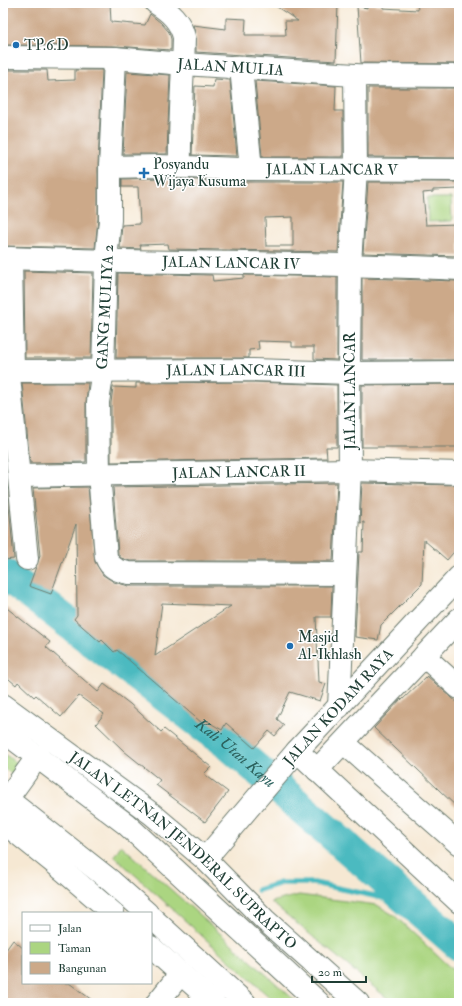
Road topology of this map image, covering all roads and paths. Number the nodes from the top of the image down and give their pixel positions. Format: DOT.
graph roads {
  1 [pos="156,3"];
  2 [pos="3,57"];
  3 [pos="115,58"];
  4 [pos="183,64"];
  5 [pos="241,68"];
  6 [pos="355,75"];
  7 [pos="459,76"];
  8 [pos="110,167"];
  9 [pos="180,167"];
  10 [pos="251,169"];
  11 [pos="356,169"];
  12 [pos="459,170"];
  13 [pos="7,258"];
  14 [pos="106,260"];
  15 [pos="350,264"];
  16 [pos="459,269"];
  17 [pos="103,370"];
  18 [pos="13,371"];
  19 [pos="459,372"];
  20 [pos="349,373"];
  21 [pos="350,470"];
  22 [pos="459,473"];
  23 [pos="99,474"];
  24 [pos="19,476"];
  25 [pos="27,559"];
  26 [pos="345,574"];
  27 [pos="459,577"];
  28 [pos="459,618"];
  29 [pos="424,656"];
  30 [pos="459,688"];
  31 [pos="3,705"];
  32 [pos="339,707"];
  33 [pos="3,731"];
  34 [pos="344,743"];
  35 [pos="297,751"];
  36 [pos="38,756"];
  37 [pos="317,770"];
  38 [pos="5,797"];
  39 [pos="3,822"];
  40 [pos="459,844"];
  41 [pos="204,859"];
  42 [pos="459,902"];
  43 [pos="112,912"];
  44 [pos="146,912"];
  45 [pos="152,918"];
  46 [pos="265,920"];
  47 [pos="235,925"];
  48 [pos="152,947"];
  49 [pos="181,973"];
  50 [pos="157,1003"];
  51 [pos="214,1003"];
  52 [pos="245,1003"];
  53 [pos="319,1003"];
  54 [pos="358,1003"];
  1 -- 4 [label="street"];
  2 -- 3 [label="street, JALAN MULIA"];
  3 -- 4 [label="street, JALAN MULIA"];
  3 -- 8 [label="street, GANG MULIYA 2"];
  4 -- 5 [label="street, JALAN MULIA"];
  4 -- 9 [label="street"];
  5 -- 6 [label="street, JALAN MULIA"];
  5 -- 10 [label="street"];
  6 -- 7 [label="street, JALAN MULIA"];
  6 -- 11 [label="street, JALAN LANCAR"];
  8 -- 9 [label="street, JALAN LANCAR V"];
  8 -- 14 [label="street, GANG MULIYA 2"];
  9 -- 10 [label="street, JALAN LANCAR V"];
  10 -- 11 [label="street, JALAN LANCAR V"];
  11 -- 12 [label="street, JALAN LANCAR V"];
  11 -- 15 [label="street, JALAN LANCAR"];
  13 -- 14 [label="street, JALAN LANCAR IV"];
  13 -- 18 [label="street"];
  14 -- 15 [label="street, JALAN LANCAR IV"];
  14 -- 17 [label="street, GANG MULIYA 2"];
  15 -- 16 [label="street, JALAN LANCAR IV"];
  15 -- 20 [label="street, JALAN LANCAR"];
  17 -- 18 [label="street, JALAN LANCAR III"];
  17 -- 20 [label="street, JALAN LANCAR III"];
  17 -- 23 [label="street, GANG MULIYA 2"];
  18 -- 24 [label="street"];
  19 -- 20 [label="street, JALAN LANCAR III"];
  20 -- 21 [label="street, JALAN LANCAR"];
  21 -- 22 [label="street, JALAN LANCAR II"];
  21 -- 23 [label="street, JALAN LANCAR II"];
  21 -- 26 [label="street, JALAN LANCAR"];
  23 -- 24 [label="street, JALAN LANCAR II"];
  23 -- 26 [label="street, GANG MULIYA 2"];
  24 -- 25 [label="street"];
  26 -- 32 [label="street, JALAN LANCAR"];
  27 -- 32 [label="street, JALAN KODAM RAYA"];
  28 -- 29 [label="street"];
  29 -- 30 [label="street"];
  29 -- 34 [label="street"];
  31 -- 41 [label="street, JALAN LETNAN JENDERAL SUPRAPTO"];
  32 -- 35 [label="street, JALAN KODAM RAYA"];
  33 -- 36 [label="street, JALAN LETNAN JENDERAL SUPRAPTO"];
  34 -- 37 [label="street"];
  34 -- 40 [label="street"];
  35 -- 37 [label="street"];
  35 -- 41 [label="street, JALAN KODAM RAYA"];
  36 -- 38 [label="street"];
  36 -- 47 [label="street, JALAN LETNAN JENDERAL SUPRAPTO"];
  37 -- 42 [label="street"];
  38 -- 44 [label="street"];
  39 -- 43 [label="street"];
  41 -- 46 [label="street, JALAN LETNAN JENDERAL SUPRAPTO"];
  45 -- 52 [label="street"];
  46 -- 47 [label="street"];
  46 -- 54 [label="street, JALAN LETNAN JENDERAL SUPRAPTO"];
  47 -- 53 [label="street, JALAN LETNAN JENDERAL SUPRAPTO"];
  48 -- 49 [label="street"];
  49 -- 50 [label="street"];
  49 -- 51 [label="street"];
}
